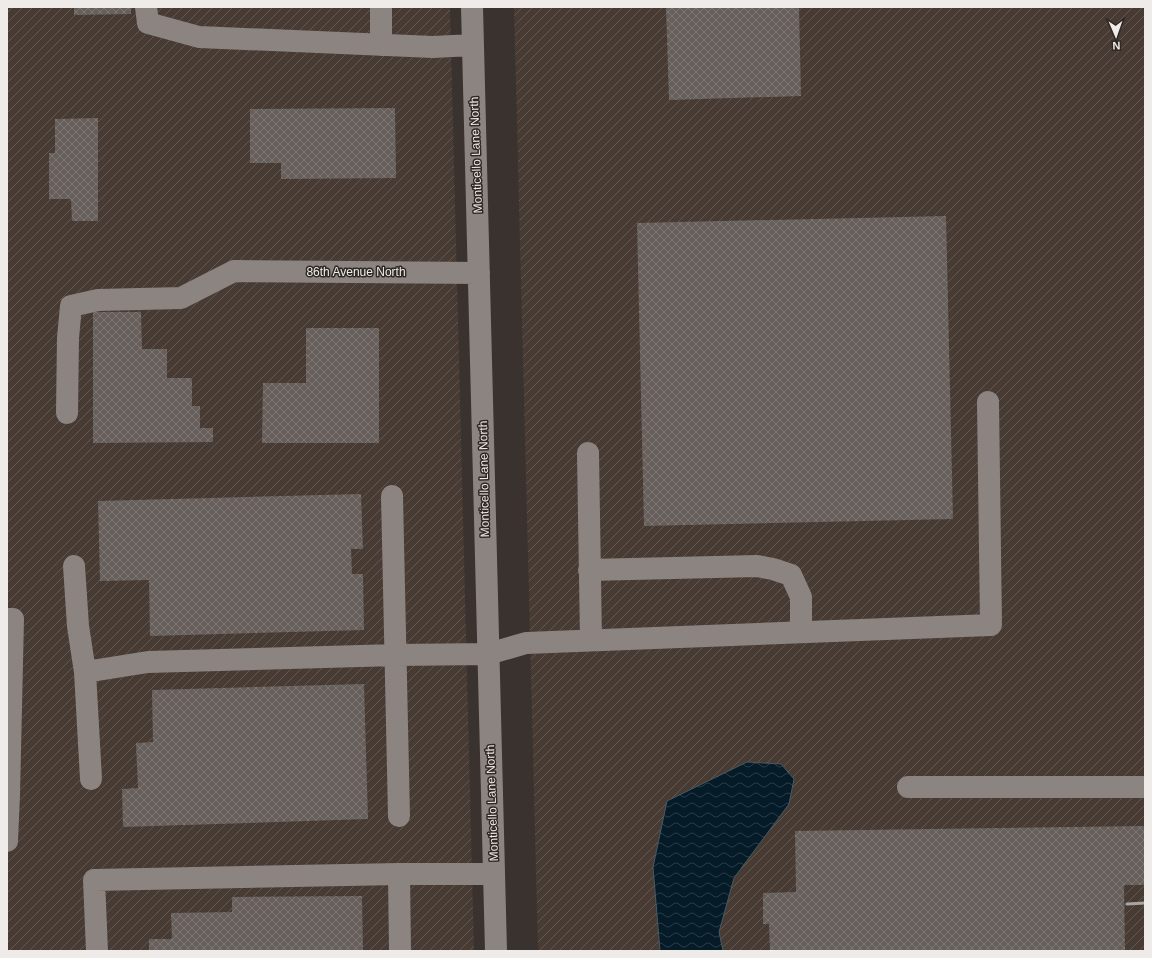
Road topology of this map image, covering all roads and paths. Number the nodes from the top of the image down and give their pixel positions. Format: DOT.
graph roads {
  1 [pos="146,7"];
  2 [pos="381,7"];
  3 [pos="472,7"];
  4 [pos="381,45"];
  5 [pos="473,45"];
  6 [pos="479,273"];
  7 [pos="988,402"];
  8 [pos="67,413"];
  9 [pos="588,453"];
  10 [pos="392,496"];
  11 [pos="74,566"];
  12 [pos="590,570"];
  13 [pos="7,618"];
  14 [pos="801,632"];
  15 [pos="591,640"];
  16 [pos="488,654"];
  17 [pos="396,655"];
  18 [pos="85,672"];
  19 [pos="91,779"];
  20 [pos="908,787"];
  21 [pos="1145,787"];
  22 [pos="8,795"];
  23 [pos="399,816"];
  24 [pos="7,841"];
  25 [pos="399,874"];
  26 [pos="494,874"];
  27 [pos="97,951"];
  28 [pos="400,951"];
  29 [pos="496,951"];
  1 -- 4 [label="street"];
  2 -- 4 [label="street"];
  3 -- 5 [label="street, Monticello Lane North"];
  4 -- 5 [label="street"];
  5 -- 6 [label="street, Monticello Lane North"];
  6 -- 8 [label="street, 86th Avenue North"];
  6 -- 16 [label="street, Monticello Lane North"];
  7 -- 14 [label="street"];
  9 -- 12 [label="street"];
  10 -- 17 [label="street"];
  11 -- 18 [label="street"];
  12 -- 14 [label="street"];
  12 -- 15 [label="street"];
  13 -- 22 [label="street"];
  14 -- 15 [label="street"];
  15 -- 16 [label="street"];
  16 -- 17 [label="street"];
  16 -- 26 [label="street, Monticello Lane North"];
  17 -- 18 [label="street"];
  17 -- 23 [label="street"];
  18 -- 19 [label="street"];
  20 -- 21 [label="street"];
  22 -- 24 [label="street"];
  25 -- 26 [label="street"];
  25 -- 27 [label="street"];
  25 -- 28 [label="street"];
  26 -- 29 [label="street, Monticello Lane North"];
}
